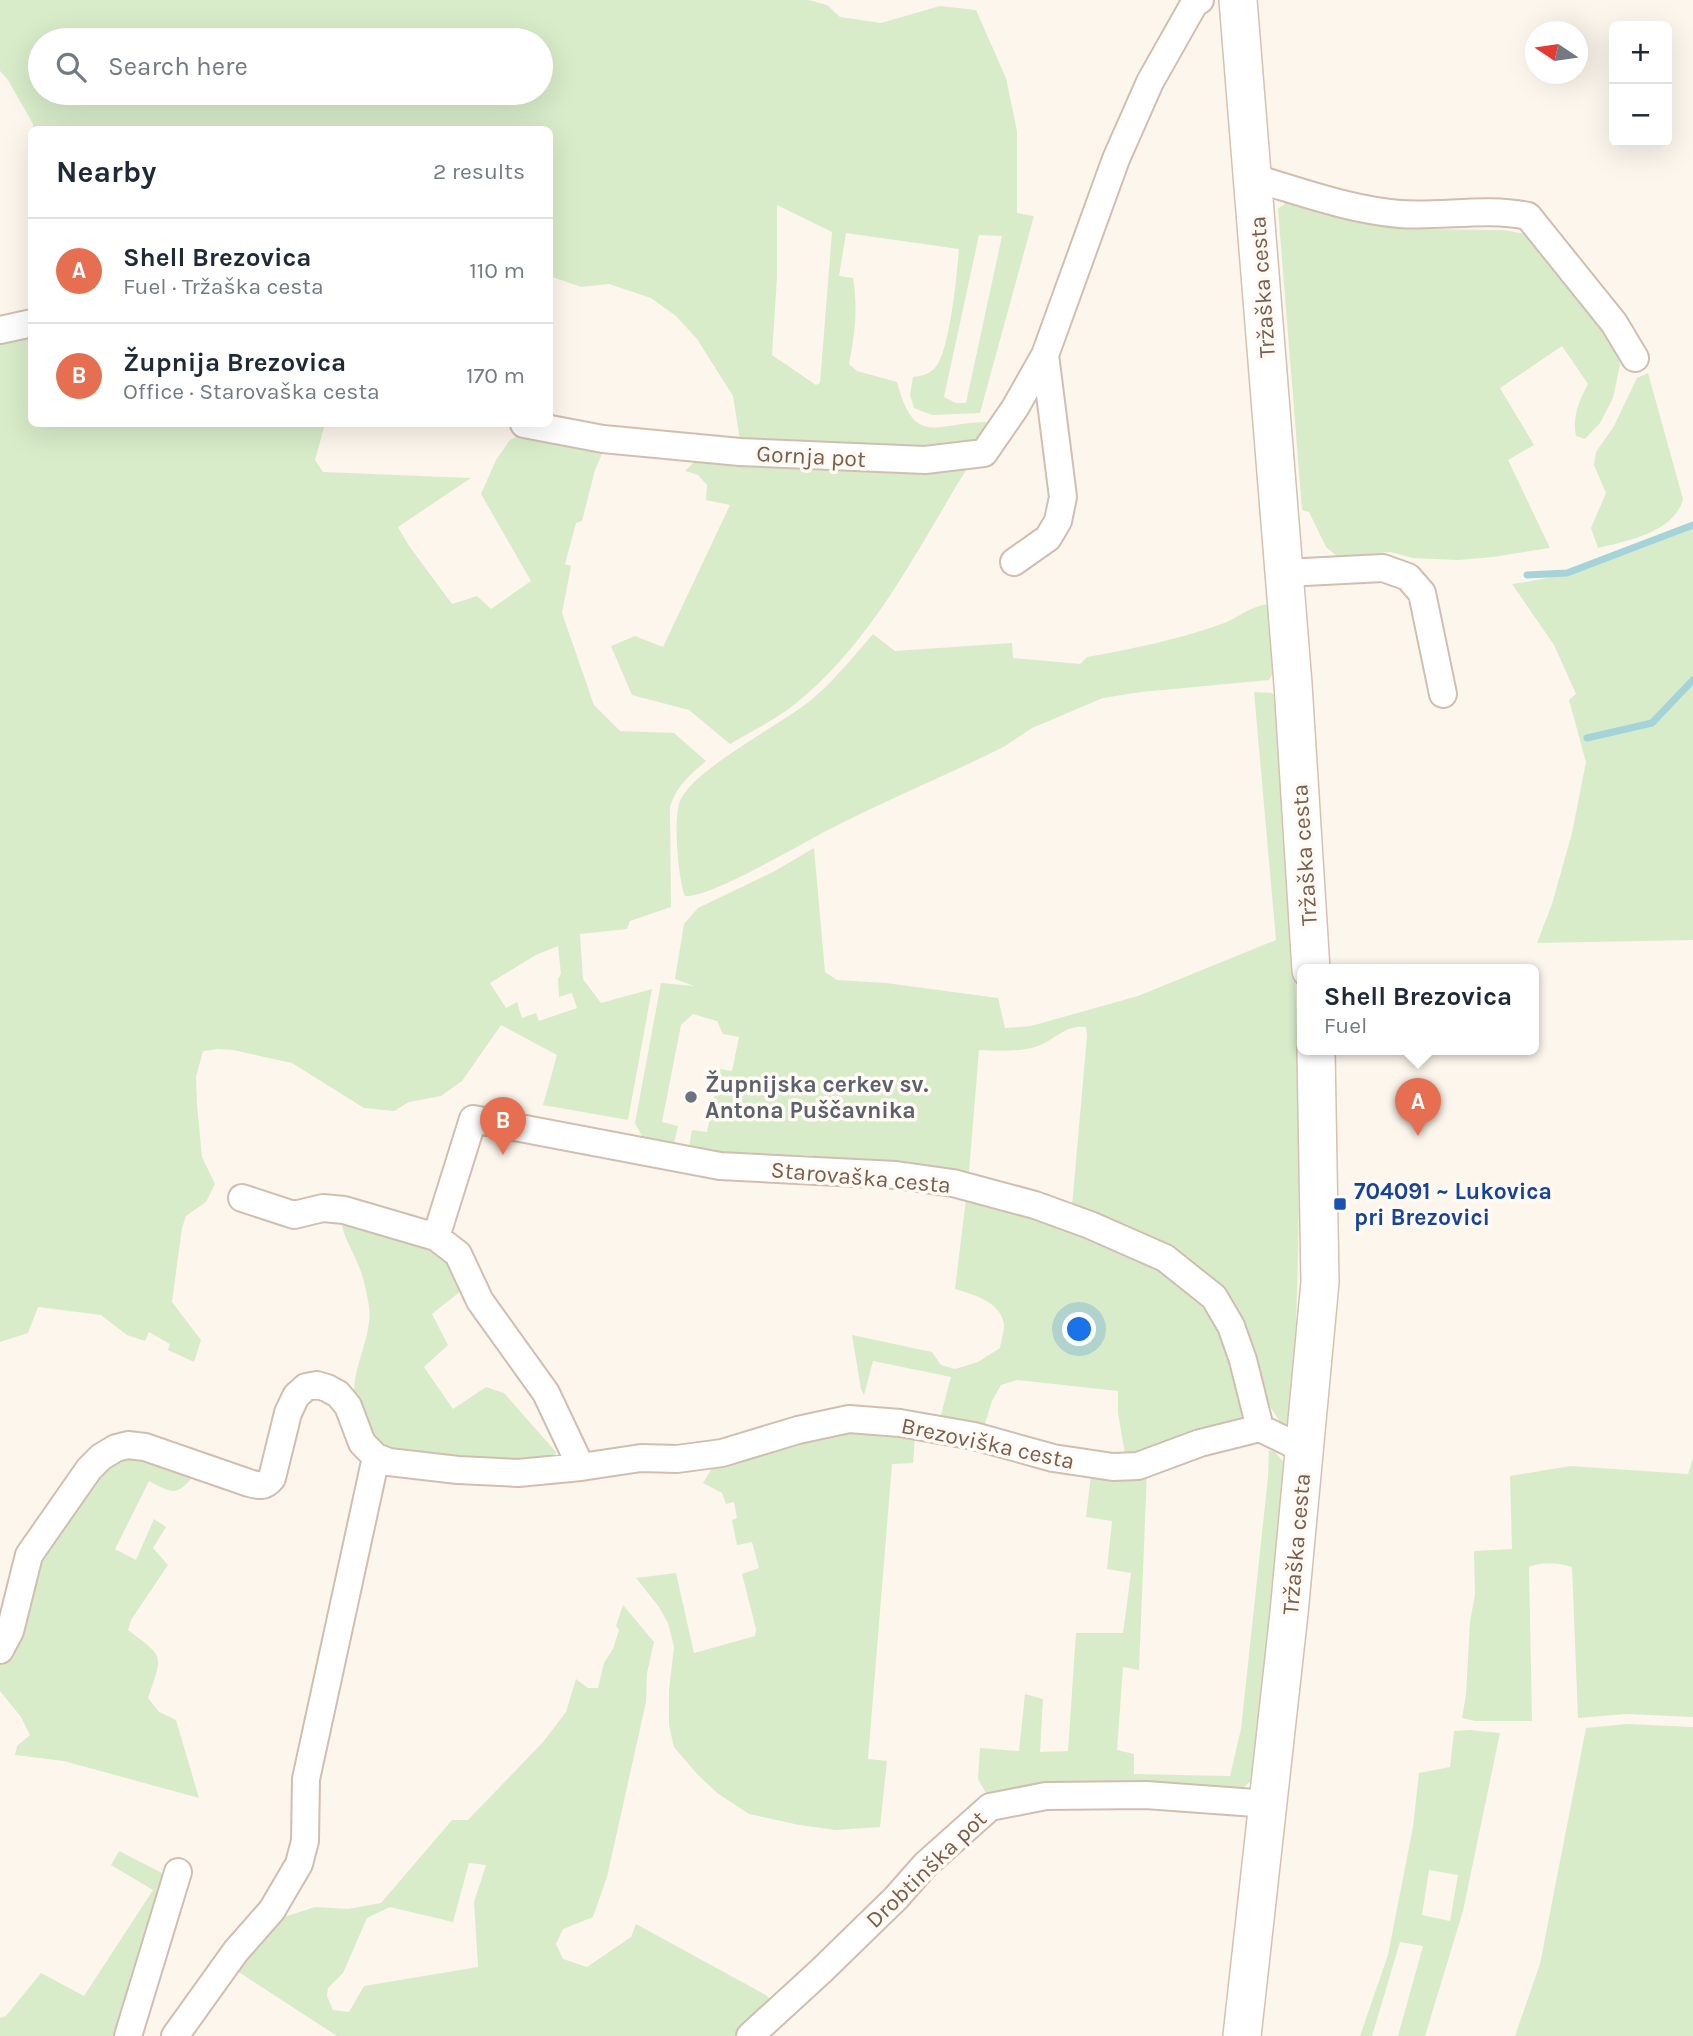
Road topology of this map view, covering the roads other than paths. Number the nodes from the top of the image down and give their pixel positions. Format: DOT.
graph roads {
  1 [pos="1200,0"];
  2 [pos="1238,0"];
  3 [pos="1254,178"];
  4 [pos="28,324"];
  5 [pos="0,330"];
  6 [pos="1045,355"];
  7 [pos="1635,358"];
  8 [pos="540,427"];
  9 [pos="1014,562"];
  10 [pos="1285,573"];
  11 [pos="1443,694"];
  12 [pos="1311,964"];
  13 [pos="1315,1055"];
  14 [pos="242,1198"];
  15 [pos="436,1237"];
  16 [pos="1260,1428"];
  17 [pos="1305,1450"];
  18 [pos="376,1457"];
  19 [pos="581,1467"];
  20 [pos="0,1650"];
  21 [pos="1269,1804"];
  22 [pos="178,1872"];
  23 [pos="128,2036"];
  24 [pos="175,2036"];
  25 [pos="750,2036"];
  26 [pos="1242,2036"];
  1 -- 6 [label="street, Gornja pot"];
  2 -- 3 [label="main road, Tržaška cesta"];
  3 -- 7 [label="street"];
  3 -- 10 [label="main road, Tržaška cesta"];
  4 -- 5 [label="street"];
  6 -- 8 [label="street, Gornja pot"];
  6 -- 9 [label="street, Gornja pot"];
  10 -- 11 [label="street"];
  10 -- 12 [label="main road, Tržaška cesta"];
  13 -- 17 [label="main road, Tržaška cesta"];
  14 -- 15 [label="street"];
  15 -- 16 [label="street, Starovaška cesta"];
  15 -- 19 [label="street"];
  16 -- 17 [label="street"];
  16 -- 19 [label="street, Brezoviška cesta"];
  17 -- 21 [label="main road, Tržaška cesta"];
  18 -- 19 [label="street, Brezoviška cesta"];
  18 -- 20 [label="street"];
  18 -- 24 [label="street"];
  21 -- 25 [label="street, Drobtinška pot"];
  21 -- 26 [label="main road, Tržaška cesta"];
  22 -- 23 [label="street"];
}
